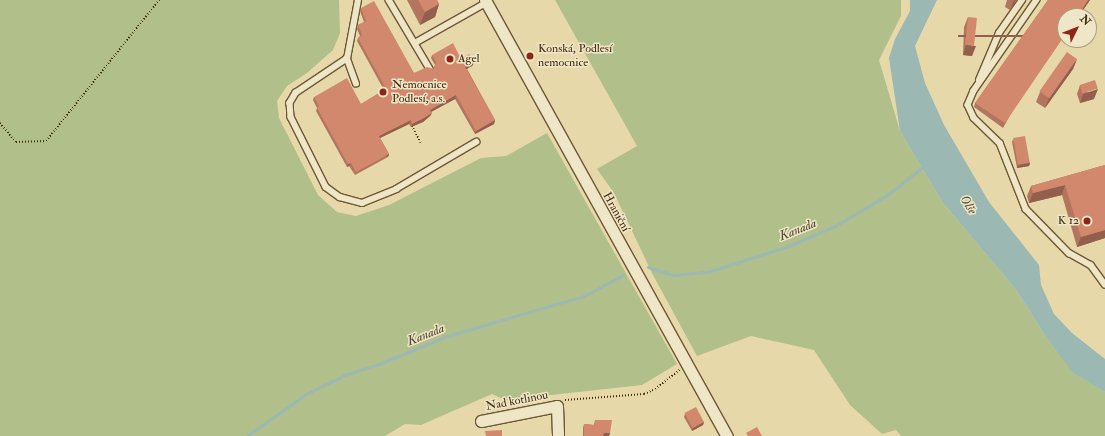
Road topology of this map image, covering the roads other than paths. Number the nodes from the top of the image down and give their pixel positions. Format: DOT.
graph roads {
  1 [pos="358,0"];
  2 [pos="389,0"];
  3 [pos="1022,0"];
  4 [pos="1037,0"];
  5 [pos="486,2"];
  6 [pos="415,43"];
  7 [pos="347,59"];
  8 [pos="430,69"];
  9 [pos="356,84"];
  10 [pos="974,91"];
  11 [pos="476,142"];
  12 [pos="1105,284"];
  13 [pos="481,421"];
  14 [pos="558,436"];
  15 [pos="727,436"];
  1 -- 7 [label="lane"];
  2 -- 6 [label="lane"];
  3 -- 10 [label="lane"];
  4 -- 10 [label="lane"];
  5 -- 6 [label="lane"];
  5 -- 15 [label="street, Hraniční"];
  6 -- 8 [label="lane"];
  7 -- 9 [label="lane"];
  7 -- 11 [label="lane"];
  10 -- 12 [label="lane"];
  13 -- 14 [label="street, Nad kotlinou"];
}
